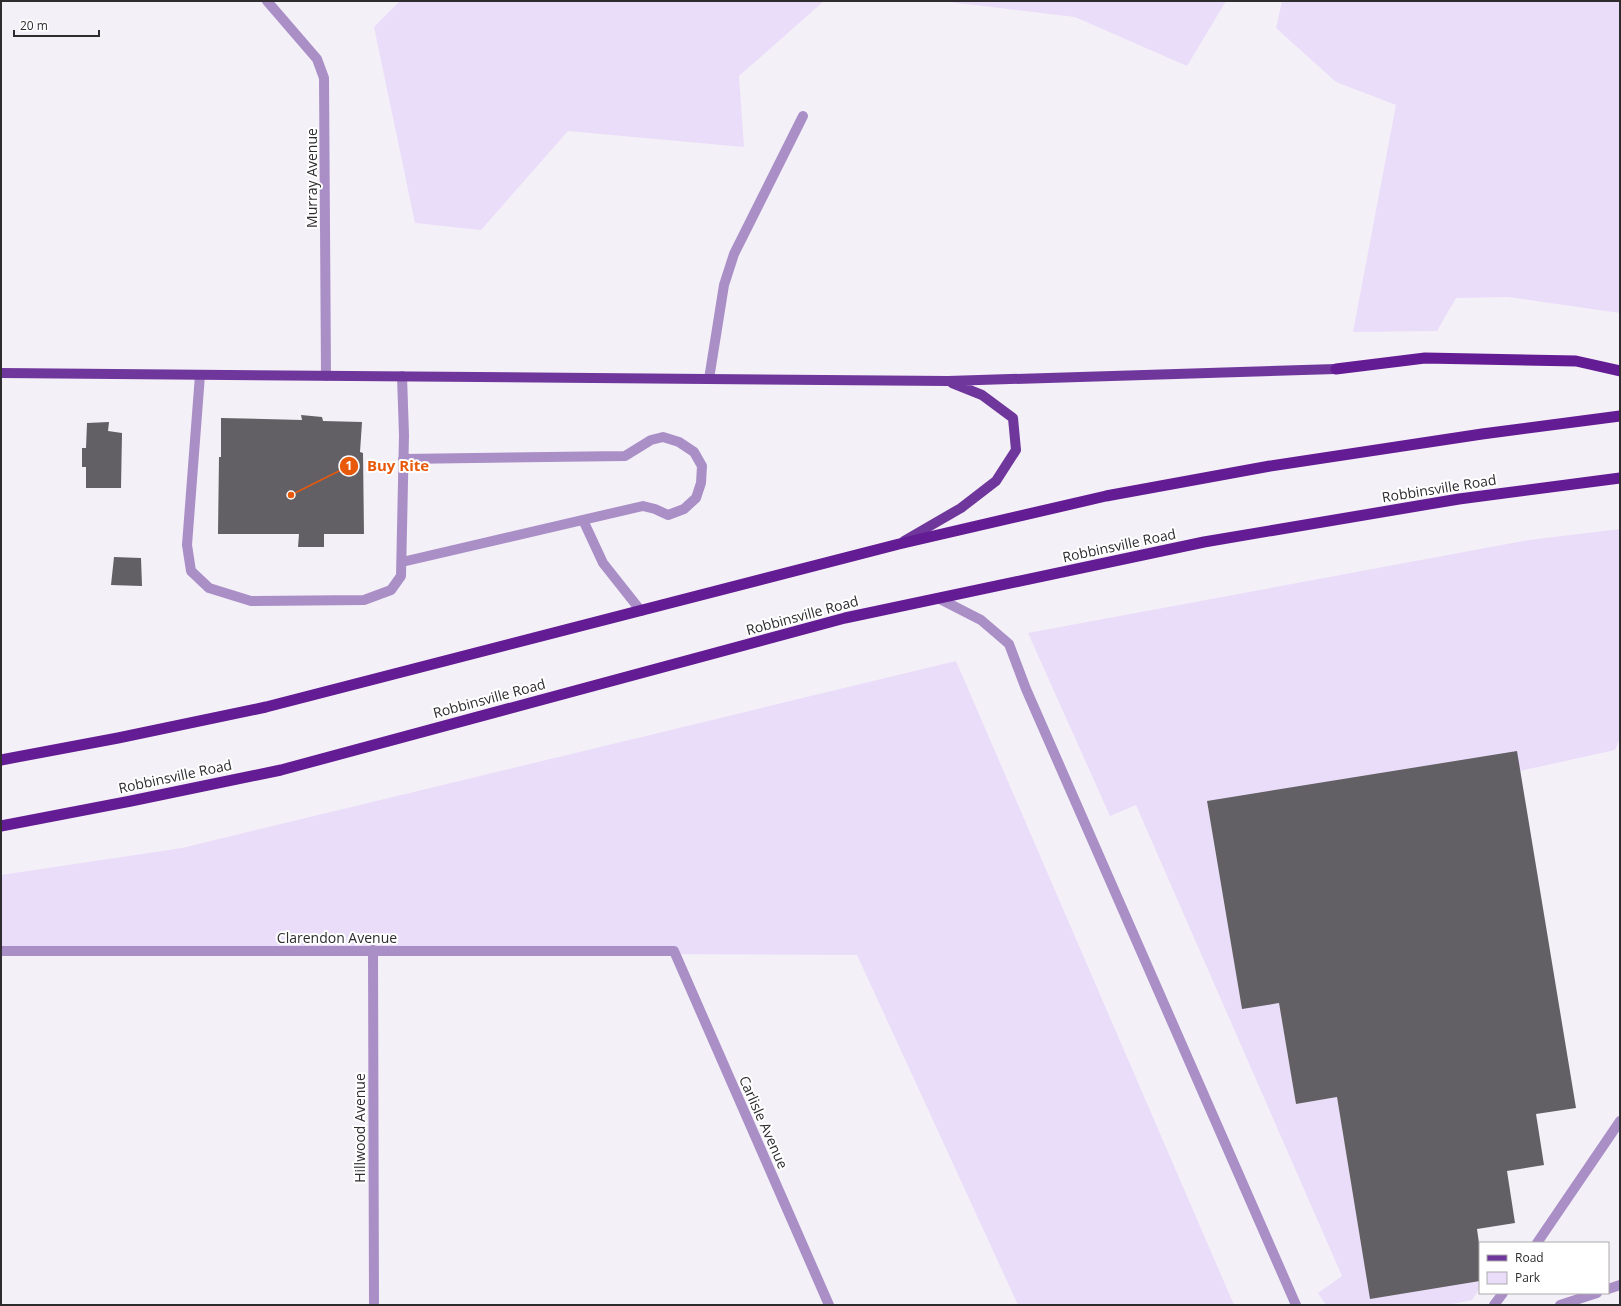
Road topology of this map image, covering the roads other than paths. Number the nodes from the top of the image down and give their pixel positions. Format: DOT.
graph roads {
  1 [pos="267,1"];
  2 [pos="803,116"];
  3 [pos="1336,369"];
  4 [pos="1620,371"];
  5 [pos="1,373"];
  6 [pos="200,375"];
  7 [pos="326,376"];
  8 [pos="402,376"];
  9 [pos="709,379"];
  10 [pos="948,381"];
  11 [pos="1620,416"];
  12 [pos="403,459"];
  13 [pos="1620,478"];
  14 [pos="583,520"];
  15 [pos="899,544"];
  16 [pos="402,562"];
  17 [pos="938,598"];
  18 [pos="641,610"];
  19 [pos="1,760"];
  20 [pos="1,826"];
  21 [pos="373,950"];
  22 [pos="1,951"];
  23 [pos="674,951"];
  24 [pos="1620,1122"];
  25 [pos="1538,1242"];
  26 [pos="1620,1285"];
  27 [pos="1609,1289"];
  28 [pos="1502,1294"];
  29 [pos="1594,1294"];
  30 [pos="374,1305"];
  31 [pos="829,1305"];
  32 [pos="1296,1305"];
  33 [pos="1494,1305"];
  34 [pos="1560,1305"];
  1 -- 7 [label="street, Murray Avenue"];
  2 -- 9 [label="street"];
  3 -- 4 [label="highway"];
  3 -- 10 [label="main road"];
  5 -- 6 [label="main road"];
  6 -- 7 [label="main road"];
  6 -- 16 [label="street"];
  7 -- 8 [label="main road"];
  8 -- 9 [label="main road"];
  8 -- 12 [label="street"];
  9 -- 10 [label="main road"];
  10 -- 15 [label="main road"];
  11 -- 15 [label="highway"];
  12 -- 14 [label="street"];
  12 -- 16 [label="street"];
  13 -- 17 [label="highway, Robbinsville Road"];
  14 -- 16 [label="street"];
  14 -- 18 [label="street"];
  15 -- 18 [label="highway"];
  17 -- 20 [label="highway, Robbinsville Road"];
  17 -- 32 [label="street"];
  18 -- 19 [label="highway"];
  21 -- 22 [label="street, Clarendon Avenue"];
  21 -- 23 [label="street, Clarendon Avenue"];
  21 -- 30 [label="street, Hillwood Avenue"];
  23 -- 31 [label="street, Carlisle Avenue"];
  24 -- 25 [label="street"];
  26 -- 27 [label="street"];
  28 -- 33 [label="street"];
  29 -- 34 [label="street"];
}
